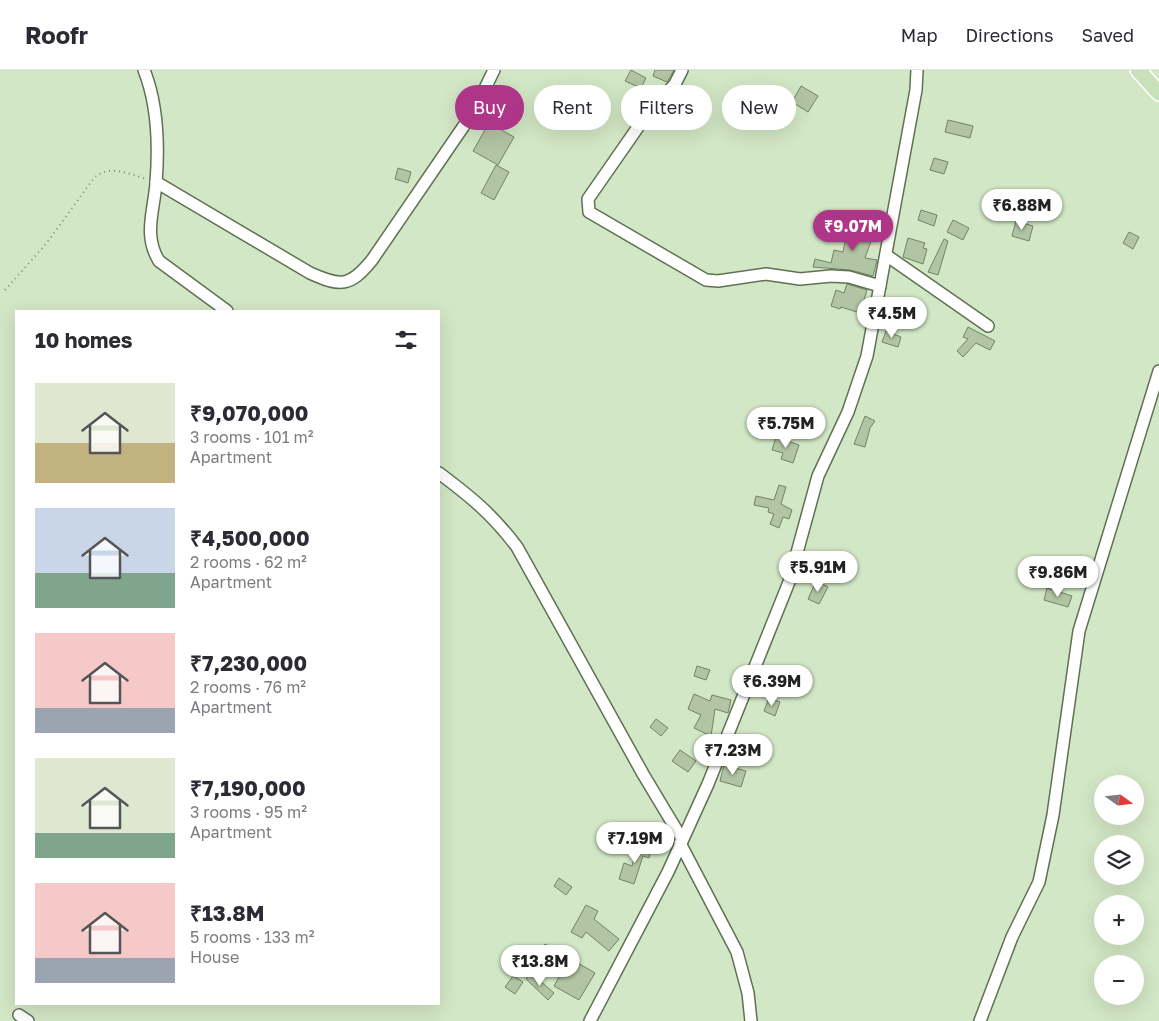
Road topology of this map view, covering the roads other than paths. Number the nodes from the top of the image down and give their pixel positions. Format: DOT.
graph roads {
  1 [pos="144,70"];
  2 [pos="494,70"];
  3 [pos="682,70"];
  4 [pos="917,70"];
  5 [pos="1138,70"];
  6 [pos="1159,93"];
  7 [pos="151,181"];
  8 [pos="886,255"];
  9 [pos="880,286"];
  10 [pos="226,310"];
  11 [pos="988,326"];
  12 [pos="1159,371"];
  13 [pos="440,474"];
  14 [pos="681,841"];
  15 [pos="590,1021"];
  16 [pos="751,1021"];
  17 [pos="980,1021"];
  1 -- 7 [label="street"];
  2 -- 7 [label="street"];
  3 -- 9 [label="street"];
  4 -- 8 [label="street"];
  5 -- 6 [label="main road"];
  7 -- 10 [label="street"];
  8 -- 9 [label="street"];
  8 -- 11 [label="street"];
  9 -- 14 [label="street"];
  12 -- 17 [label="street"];
  13 -- 14 [label="street"];
  14 -- 15 [label="street"];
  14 -- 16 [label="street"];
}
